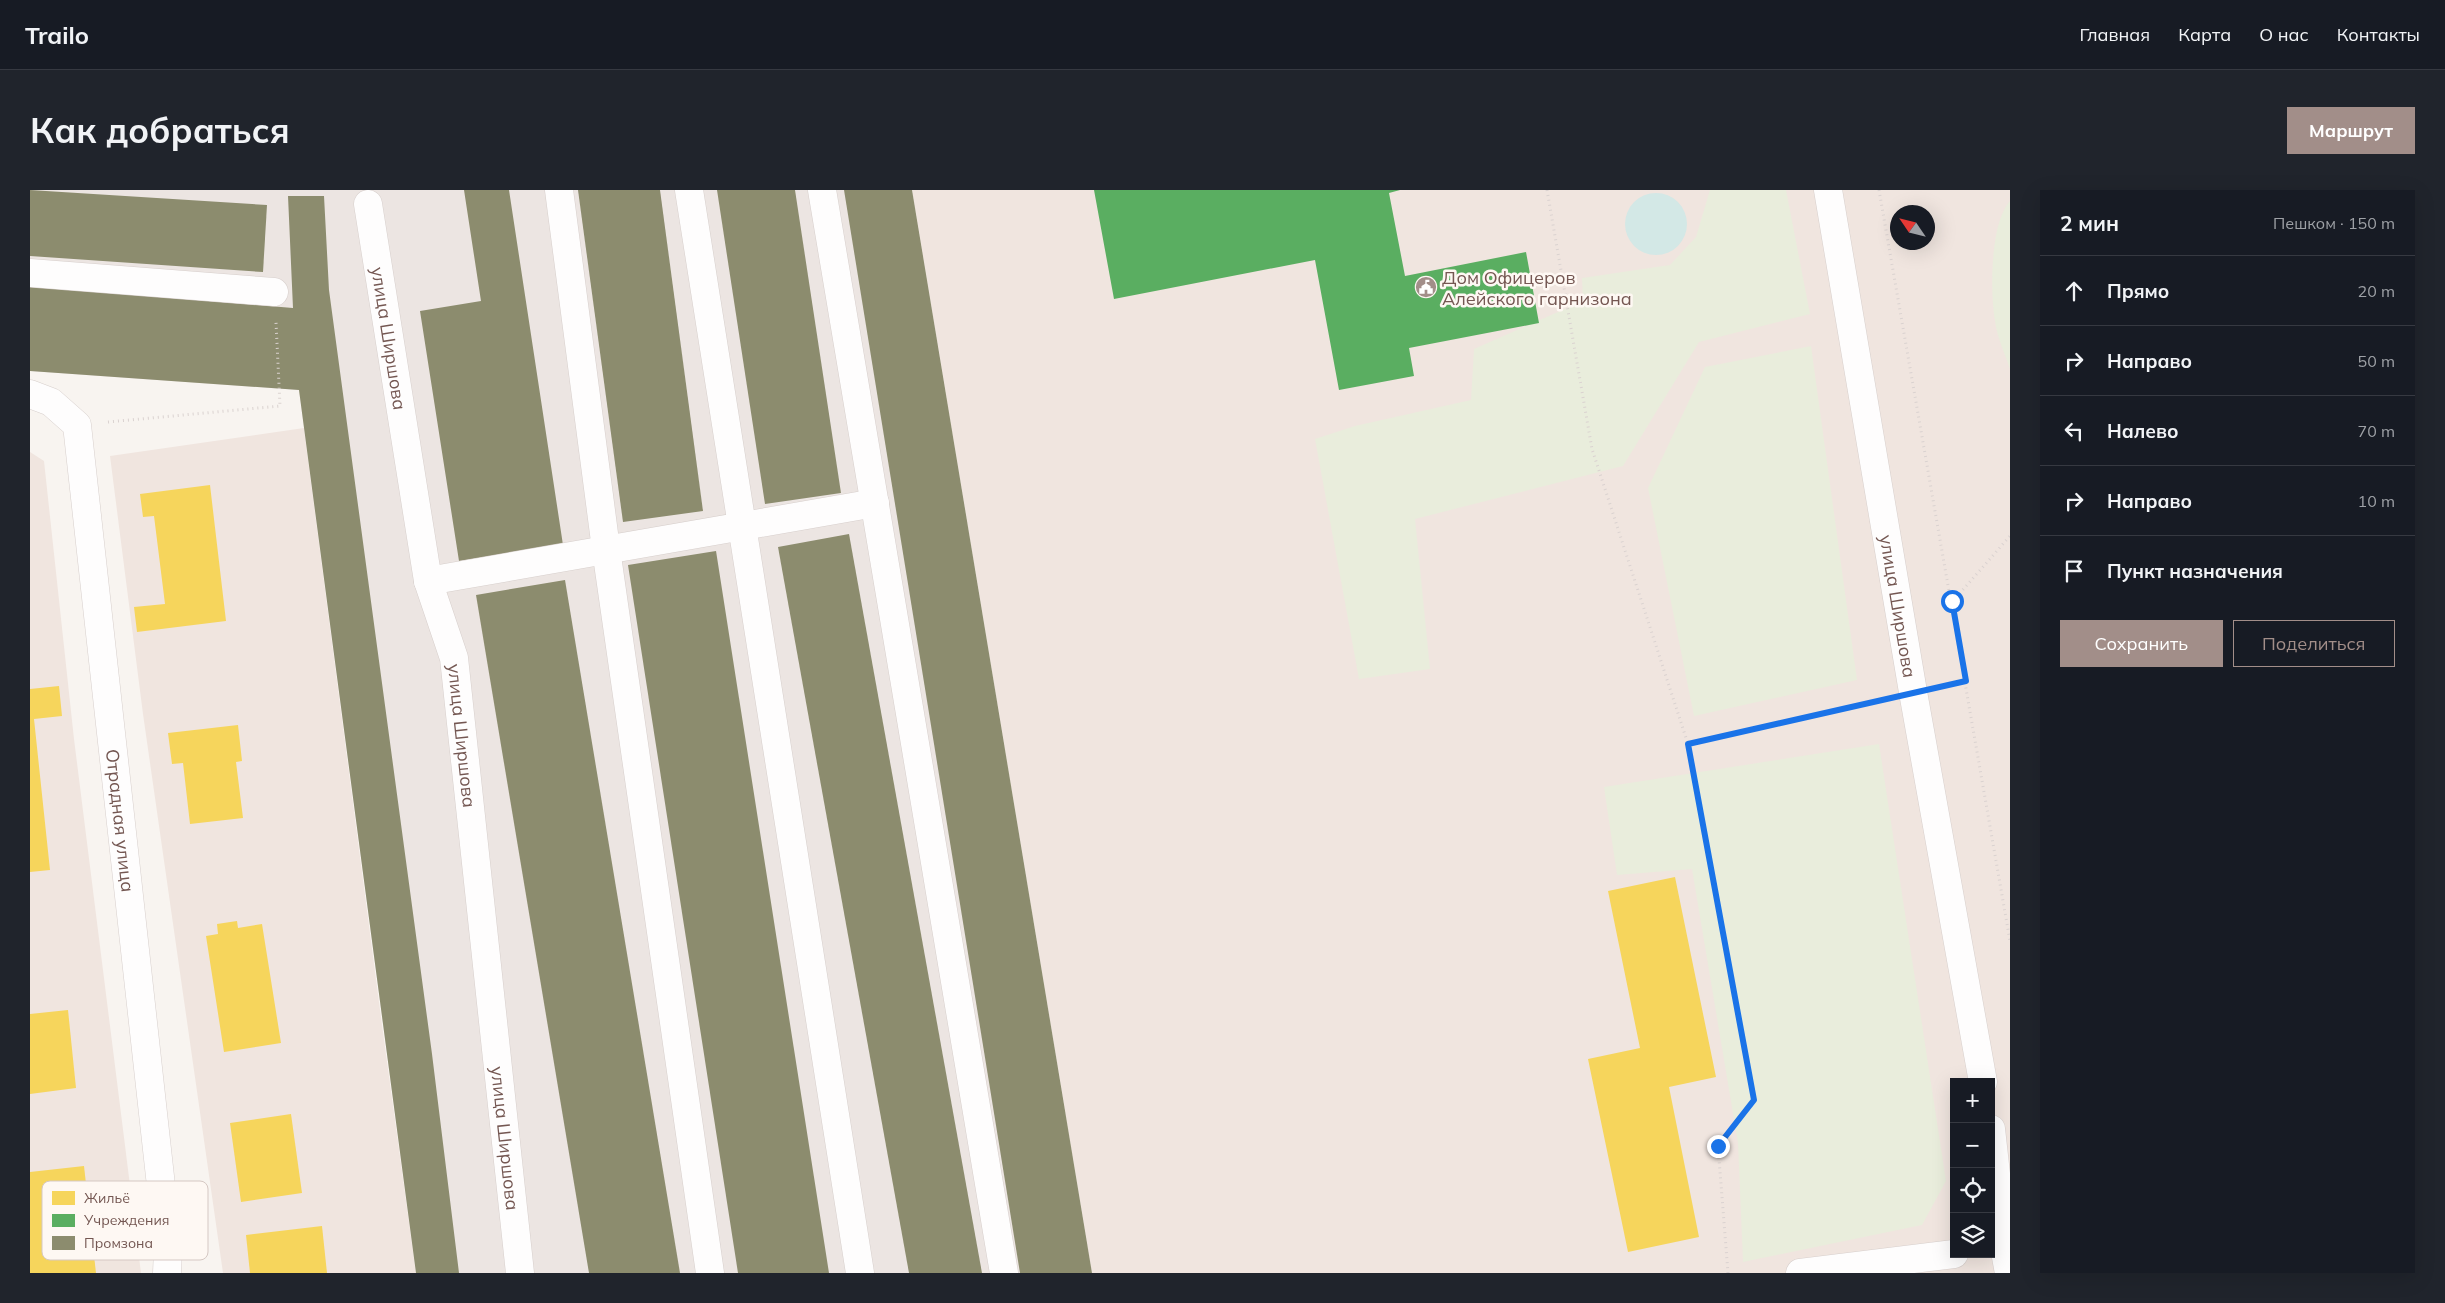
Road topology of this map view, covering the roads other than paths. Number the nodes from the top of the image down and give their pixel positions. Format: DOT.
graph roads {
  1 [pos="559,190"];
  2 [pos="689,190"];
  3 [pos="822,190"];
  4 [pos="1828,190"];
  5 [pos="368,204"];
  6 [pos="30,274"];
  7 [pos="274,292"];
  8 [pos="30,394"];
  9 [pos="875,504"];
  10 [pos="743,526"];
  11 [pos="606,549"];
  12 [pos="428,581"];
  13 [pos="1982,1078"];
  14 [pos="1995,1166"];
  15 [pos="160,1181"];
  16 [pos="1950,1254"];
  17 [pos="168,1260"];
  18 [pos="2005,1260"];
  19 [pos="168,1273"];
  20 [pos="520,1273"];
  21 [pos="710,1273"];
  22 [pos="860,1273"];
  23 [pos="1004,1273"];
  24 [pos="1800,1273"];
  1 -- 11 [label="street"];
  2 -- 10 [label="street"];
  3 -- 9 [label="street"];
  4 -- 13 [label="street, улица Ширшова"];
  5 -- 12 [label="street, улица Ширшова"];
  6 -- 7 [label="street"];
  8 -- 15 [label="street, Отрадная улица"];
  9 -- 10 [label="street"];
  9 -- 23 [label="street"];
  10 -- 11 [label="street"];
  10 -- 22 [label="street"];
  11 -- 12 [label="street"];
  11 -- 21 [label="street"];
  12 -- 20 [label="street, улица Ширшова"];
  14 -- 18 [label="street"];
  16 -- 24 [label="street"];
  17 -- 19 [label="street, Отрадная улица"];
}
